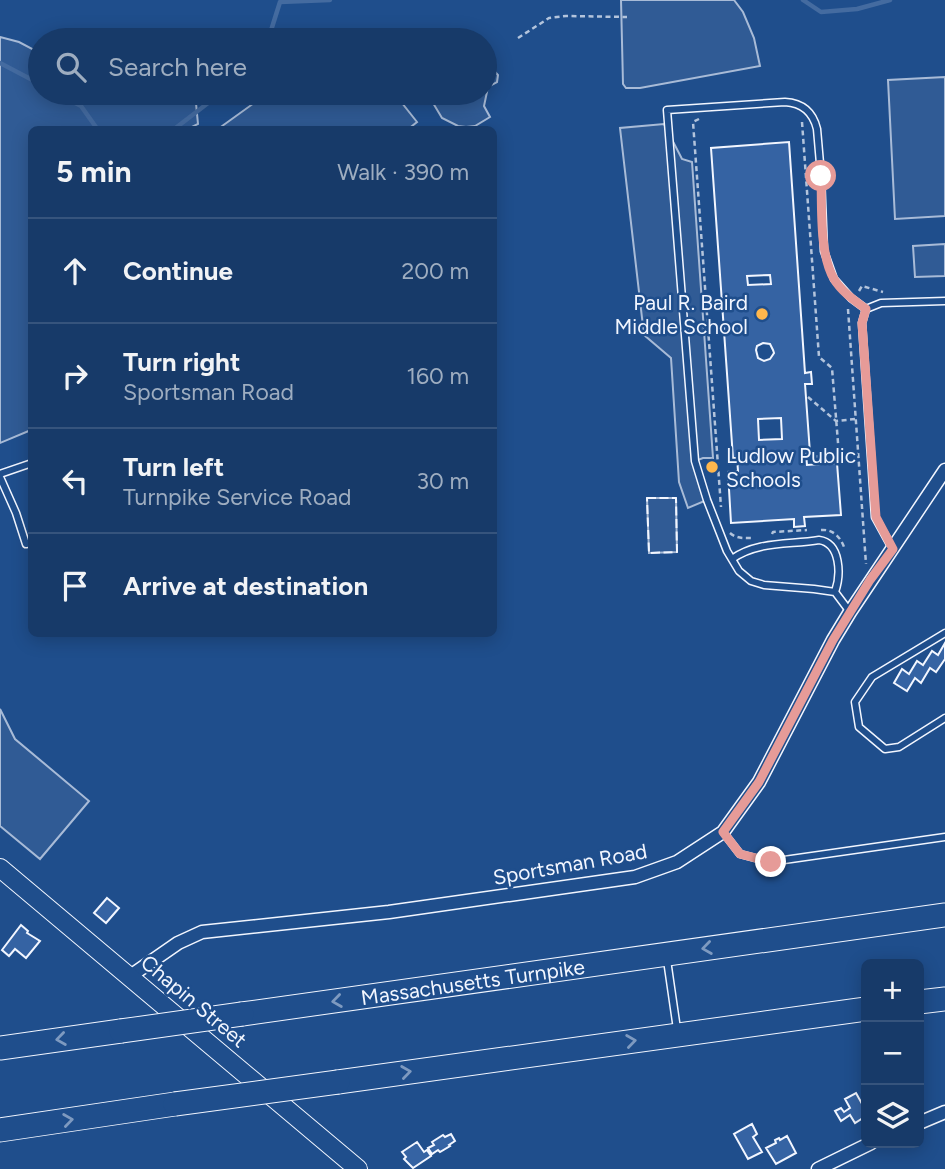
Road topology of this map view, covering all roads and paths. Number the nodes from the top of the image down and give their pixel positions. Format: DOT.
graph roads {
  1 [pos="627,17"];
  2 [pos="518,38"];
  3 [pos="702,117"];
  4 [pos="802,119"];
  5 [pos="862,286"];
  6 [pos="853,300"];
  7 [pos="945,302"];
  8 [pos="866,309"];
  9 [pos="808,397"];
  10 [pos="855,419"];
  11 [pos="836,421"];
  12 [pos="858,454"];
  13 [pos="838,455"];
  14 [pos="806,457"];
  15 [pos="28,464"];
  16 [pos="945,470"];
  17 [pos="0,475"];
  18 [pos="723,512"];
  19 [pos="728,531"];
  20 [pos="761,537"];
  21 [pos="771,537"];
  22 [pos="28,544"];
  23 [pos="893,549"];
  24 [pos="846,555"];
  25 [pos="732,559"];
  26 [pos="866,567"];
  27 [pos="835,592"];
  28 [pos="850,611"];
  29 [pos="945,633"];
  30 [pos="945,718"];
  31 [pos="723,832"];
  32 [pos="945,837"];
  33 [pos="0,868"];
  34 [pos="945,901"];
  35 [pos="945,915"];
  36 [pos="746,942"];
  37 [pos="667,954"];
  38 [pos="129,977"];
  39 [pos="945,999"];
  40 [pos="924,1001"];
  41 [pos="861,1010"];
  42 [pos="677,1035"];
  43 [pos="0,1048"];
  44 [pos="945,1112"];
  45 [pos="924,1121"];
  46 [pos="0,1129"];
  47 [pos="861,1148"];
  48 [pos="358,1169"];
  49 [pos="818,1169"];
  1 -- 2 [label="path"];
  3 -- 18 [label="path"];
  4 -- 11 [label="path"];
  5 -- 6 [label="path"];
  6 -- 8 [label="lane"];
  6 -- 10 [label="path"];
  6 -- 25 [label="lane"];
  7 -- 8 [label="lane"];
  8 -- 23 [label="lane"];
  9 -- 11 [label="path"];
  10 -- 11 [label="path"];
  10 -- 12 [label="path"];
  11 -- 13 [label="path"];
  12 -- 13 [label="path"];
  12 -- 26 [label="path"];
  13 -- 14 [label="path"];
  15 -- 17 [label="lane"];
  16 -- 23 [label="street, Sportsman Road"];
  17 -- 22 [label="lane"];
  19 -- 20 [label="path"];
  21 -- 24 [label="path"];
  23 -- 28 [label="street, Sportsman Road"];
  25 -- 27 [label="lane"];
  25 -- 27 [label="lane"];
  27 -- 28 [label="lane"];
  28 -- 31 [label="street, Sportsman Road"];
  29 -- 30 [label="lane"];
  31 -- 32 [label="lane"];
  31 -- 38 [label="street, Sportsman Road"];
  33 -- 38 [label="main road, Chapin Street"];
  34 -- 36 [label="highway"];
  35 -- 36 [label="highway, Massachusetts Turnpike"];
  36 -- 37 [label="highway, Massachusetts Turnpike, one-way"];
  37 -- 42 [label="lane"];
  37 -- 43 [label="highway, Massachusetts Turnpike, one-way, bridge"];
  38 -- 48 [label="main road, Chapin Street"];
  39 -- 40 [label="highway"];
  41 -- 42 [label="highway"];
  46 -- 42 [label="highway, one-way, bridge"];
  44 -- 45 [label="street"];
  47 -- 49 [label="street"];
}
